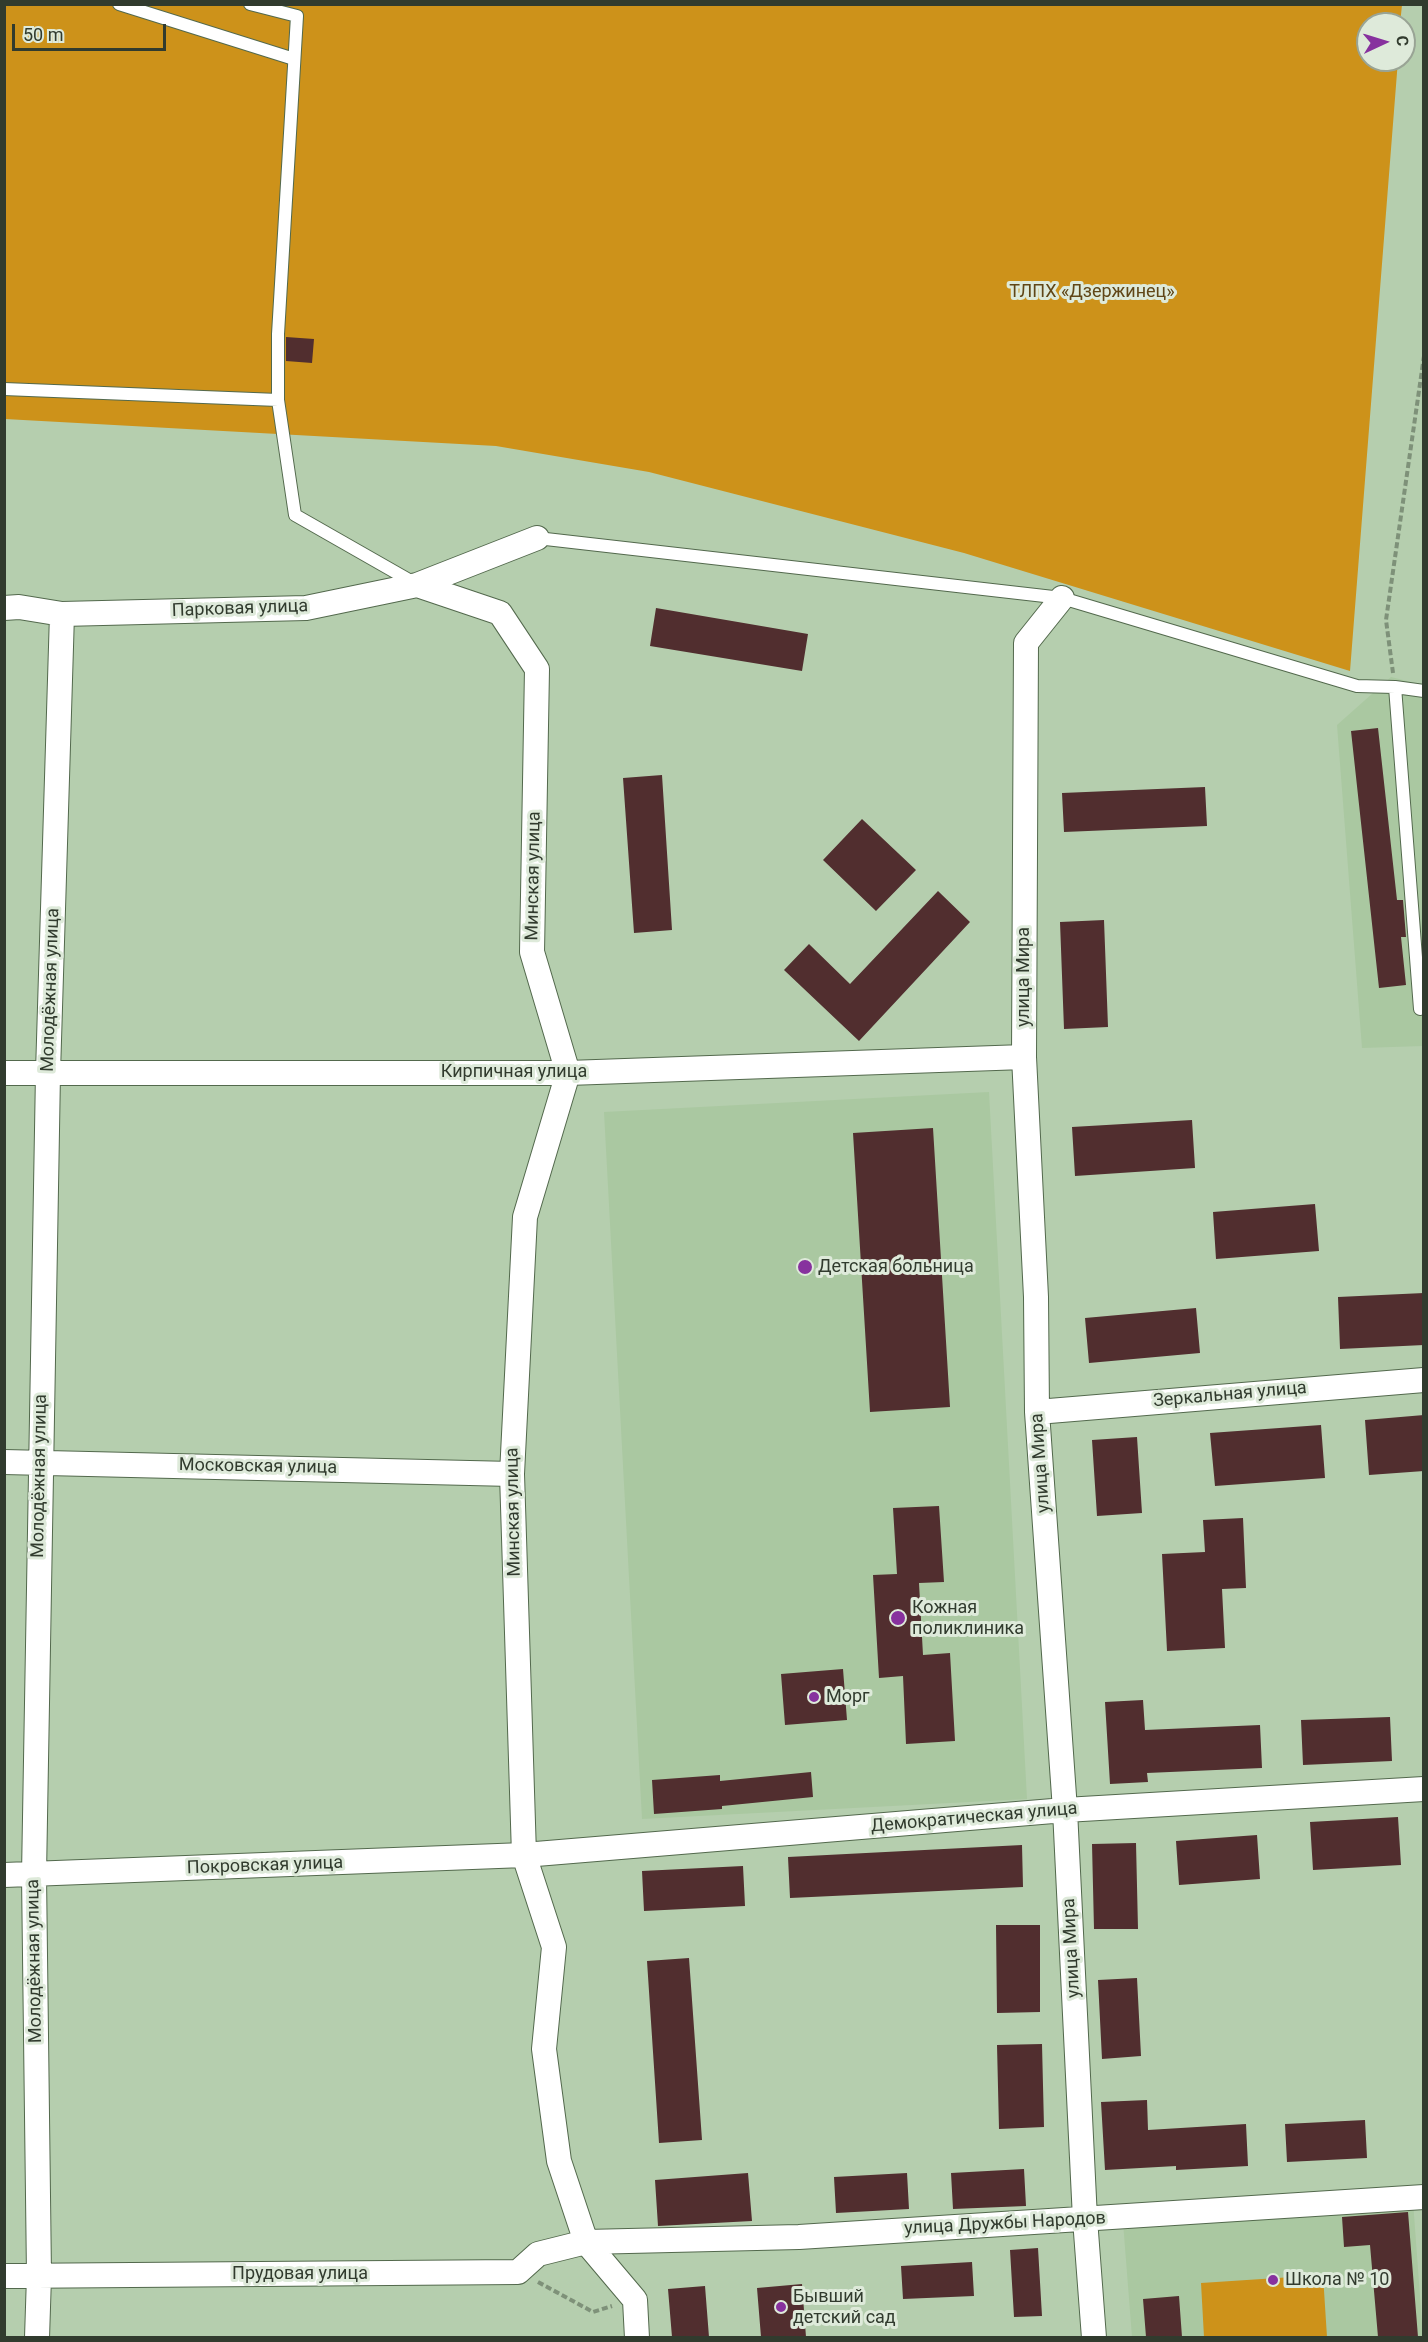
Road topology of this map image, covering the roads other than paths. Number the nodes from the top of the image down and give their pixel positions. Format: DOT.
graph roads {
  1 [pos="119,4"];
  2 [pos="250,4"];
  3 [pos="294,59"];
  4 [pos="4,389"];
  5 [pos="278,400"];
  6 [pos="537,538"];
  7 [pos="417,585"];
  8 [pos="1062,598"];
  9 [pos="4,608"];
  10 [pos="62,614"];
  11 [pos="1395,687"];
  12 [pos="1424,691"];
  13 [pos="1420,1009"];
  14 [pos="1024,1057"];
  15 [pos="4,1073"];
  16 [pos="48,1073"];
  17 [pos="568,1073"];
  18 [pos="1424,1380"];
  19 [pos="1037,1412"];
  20 [pos="4,1462"];
  21 [pos="40,1462"];
  22 [pos="512,1474"];
  23 [pos="1424,1789"];
  24 [pos="1065,1810"];
  25 [pos="525,1855"];
  26 [pos="4,1875"];
  27 [pos="34,1875"];
  28 [pos="1424,2197"];
  29 [pos="1085,2219"];
  30 [pos="586,2242"];
  31 [pos="4,2276"];
  32 [pos="39,2276"];
  33 [pos="37,2337"];
  34 [pos="637,2337"];
  35 [pos="1094,2337"];
  1 -- 3 [label="lane"];
  2 -- 3 [label="lane"];
  3 -- 5 [label="lane"];
  4 -- 5 [label="lane"];
  5 -- 7 [label="lane"];
  6 -- 7 [label="street, Парковая улица"];
  6 -- 8 [label="lane"];
  7 -- 10 [label="street, Парковая улица"];
  7 -- 17 [label="street, Минская улица"];
  8 -- 11 [label="lane"];
  8 -- 14 [label="street, улица Мира"];
  9 -- 10 [label="street, Парковая улица"];
  10 -- 16 [label="street, Молодёжная улица"];
  11 -- 12 [label="lane"];
  11 -- 13 [label="lane"];
  14 -- 17 [label="street, Кирпичная улица"];
  14 -- 19 [label="street, улица Мира"];
  15 -- 16 [label="street, Кирпичная улица"];
  16 -- 17 [label="street, Кирпичная улица"];
  16 -- 21 [label="street, Молодёжная улица"];
  17 -- 22 [label="street, Минская улица"];
  18 -- 19 [label="street, Зеркальная улица"];
  19 -- 24 [label="street, улица Мира"];
  20 -- 21 [label="street, Московская улица"];
  21 -- 22 [label="street, Московская улица"];
  21 -- 27 [label="street, Молодёжная улица"];
  22 -- 25 [label="street, Минская улица"];
  23 -- 24 [label="street, Демократическая улица"];
  24 -- 25 [label="street, Демократическая улица"];
  24 -- 29 [label="street, улица Мира"];
  25 -- 27 [label="street, Покровская улица"];
  25 -- 30 [label="street, Минская улица"];
  26 -- 27 [label="street, Покровская улица"];
  27 -- 32 [label="street, Молодёжная улица"];
  28 -- 29 [label="street, улица Дружбы Народов"];
  29 -- 30 [label="street, улица Дружбы Народов"];
  29 -- 35 [label="street, улица Мира"];
  30 -- 32 [label="street, Прудовая улица"];
  30 -- 34 [label="street, Минская улица"];
  31 -- 32 [label="street, Прудовая улица"];
  32 -- 33 [label="street, Молодёжная улица"];
}
